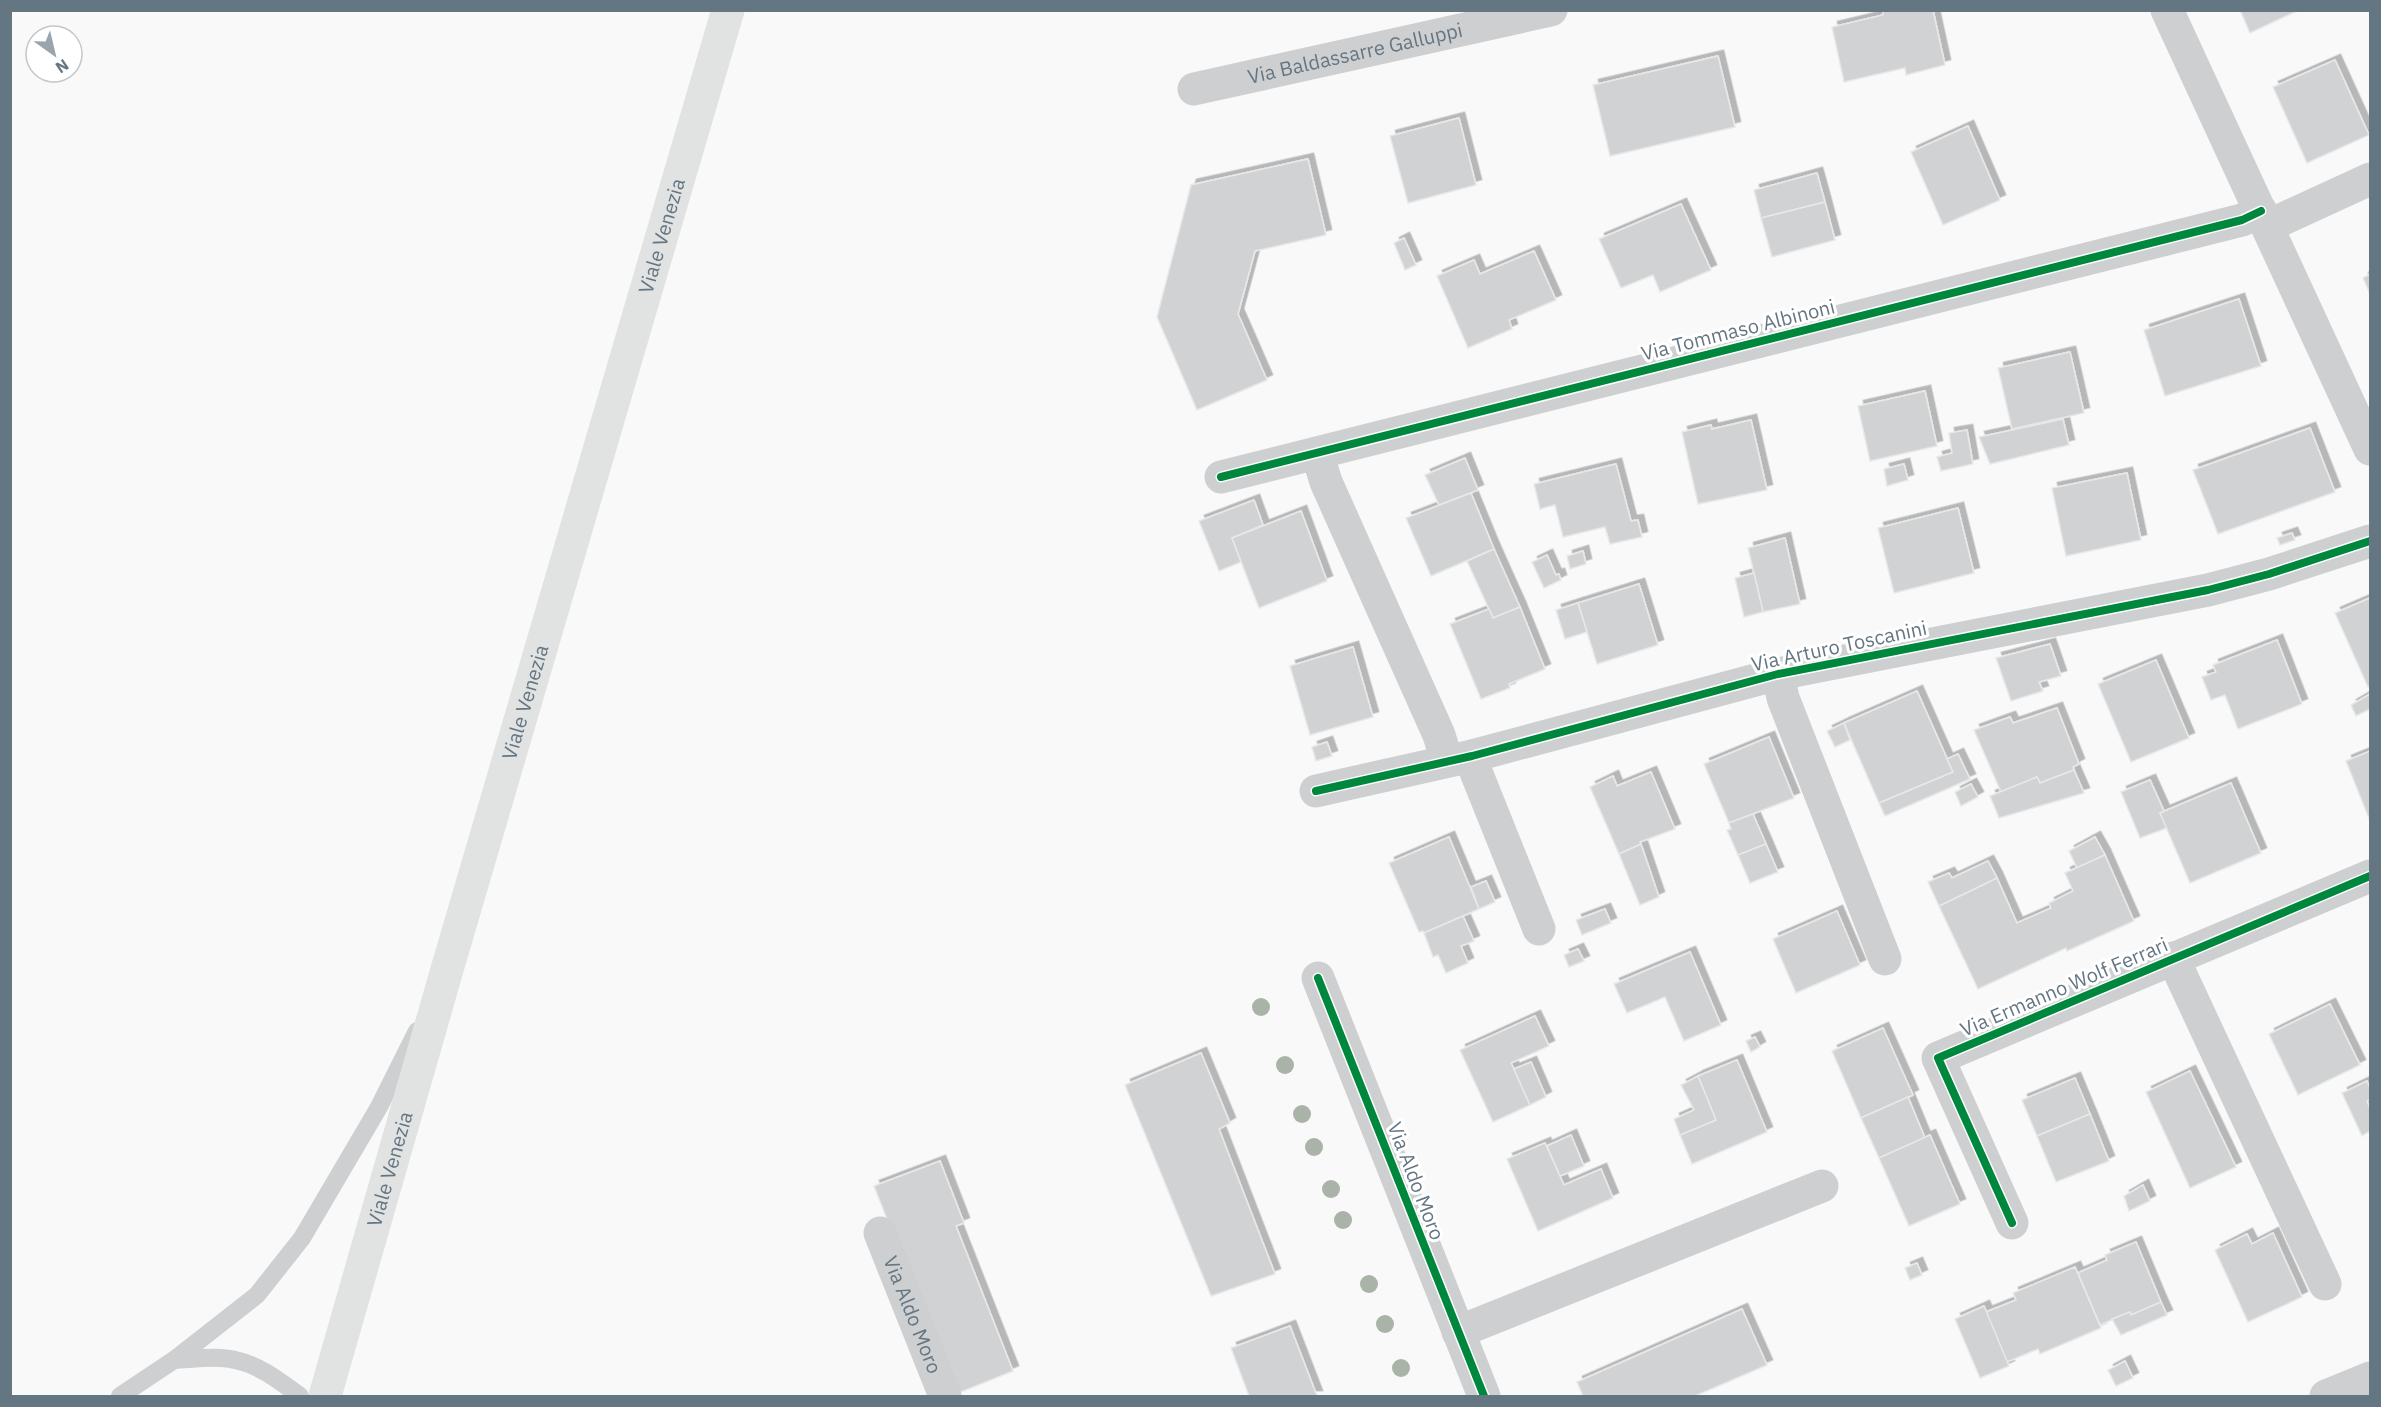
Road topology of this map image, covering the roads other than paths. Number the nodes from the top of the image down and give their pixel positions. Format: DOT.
graph roads {
  1 [pos="728,10"];
  2 [pos="1551,10"];
  3 [pos="2167,10"];
  4 [pos="1194,89"];
  5 [pos="2370,179"];
  6 [pos="2264,218"];
  7 [pos="2370,449"];
  8 [pos="1317,453"];
  9 [pos="1221,477"];
  10 [pos="2370,541"];
  11 [pos="1778,674"];
  12 [pos="1459,759"];
  13 [pos="1316,791"];
  14 [pos="2370,876"];
  15 [pos="1539,929"];
  16 [pos="2173,958"];
  17 [pos="1885,959"];
  18 [pos="446,973"];
  19 [pos="1318,978"];
  20 [pos="1822,1186"];
  21 [pos="2012,1223"];
  22 [pos="880,1233"];
  23 [pos="2325,1284"];
  24 [pos="1458,1332"];
  25 [pos="174,1360"];
  26 [pos="2370,1378"];
  27 [pos="120,1396"];
  28 [pos="300,1396"];
  29 [pos="326,1396"];
  30 [pos="945,1396"];
  31 [pos="1484,1396"];
  32 [pos="2326,1396"];
  1 -- 18 [label="main road, Viale Venezia"];
  2 -- 4 [label="street, Via Baldassarre Galluppi"];
  3 -- 6 [label="street"];
  5 -- 6 [label="street, Via Tommaso Albinoni"];
  6 -- 7 [label="street"];
  6 -- 8 [label="street, Via Tommaso Albinoni"];
  8 -- 9 [label="street, Via Tommaso Albinoni"];
  8 -- 12 [label="street"];
  10 -- 11 [label="street, Via Arturo Toscanini"];
  11 -- 12 [label="street, Via Arturo Toscanini"];
  11 -- 17 [label="street"];
  12 -- 13 [label="street, Via Arturo Toscanini"];
  12 -- 15 [label="street"];
  14 -- 16 [label="street, Via Ermanno Wolf Ferrari"];
  16 -- 21 [label="street, Via Ermanno Wolf Ferrari"];
  16 -- 23 [label="street"];
  18 -- 25 [label="lane"];
  18 -- 29 [label="main road, Viale Venezia"];
  19 -- 24 [label="street, Via Aldo Moro"];
  20 -- 24 [label="street"];
  22 -- 30 [label="street, Via Aldo Moro"];
  24 -- 31 [label="street, Via Aldo Moro"];
  25 -- 27 [label="lane"];
  25 -- 28 [label="lane"];
  26 -- 32 [label="street"];
}
